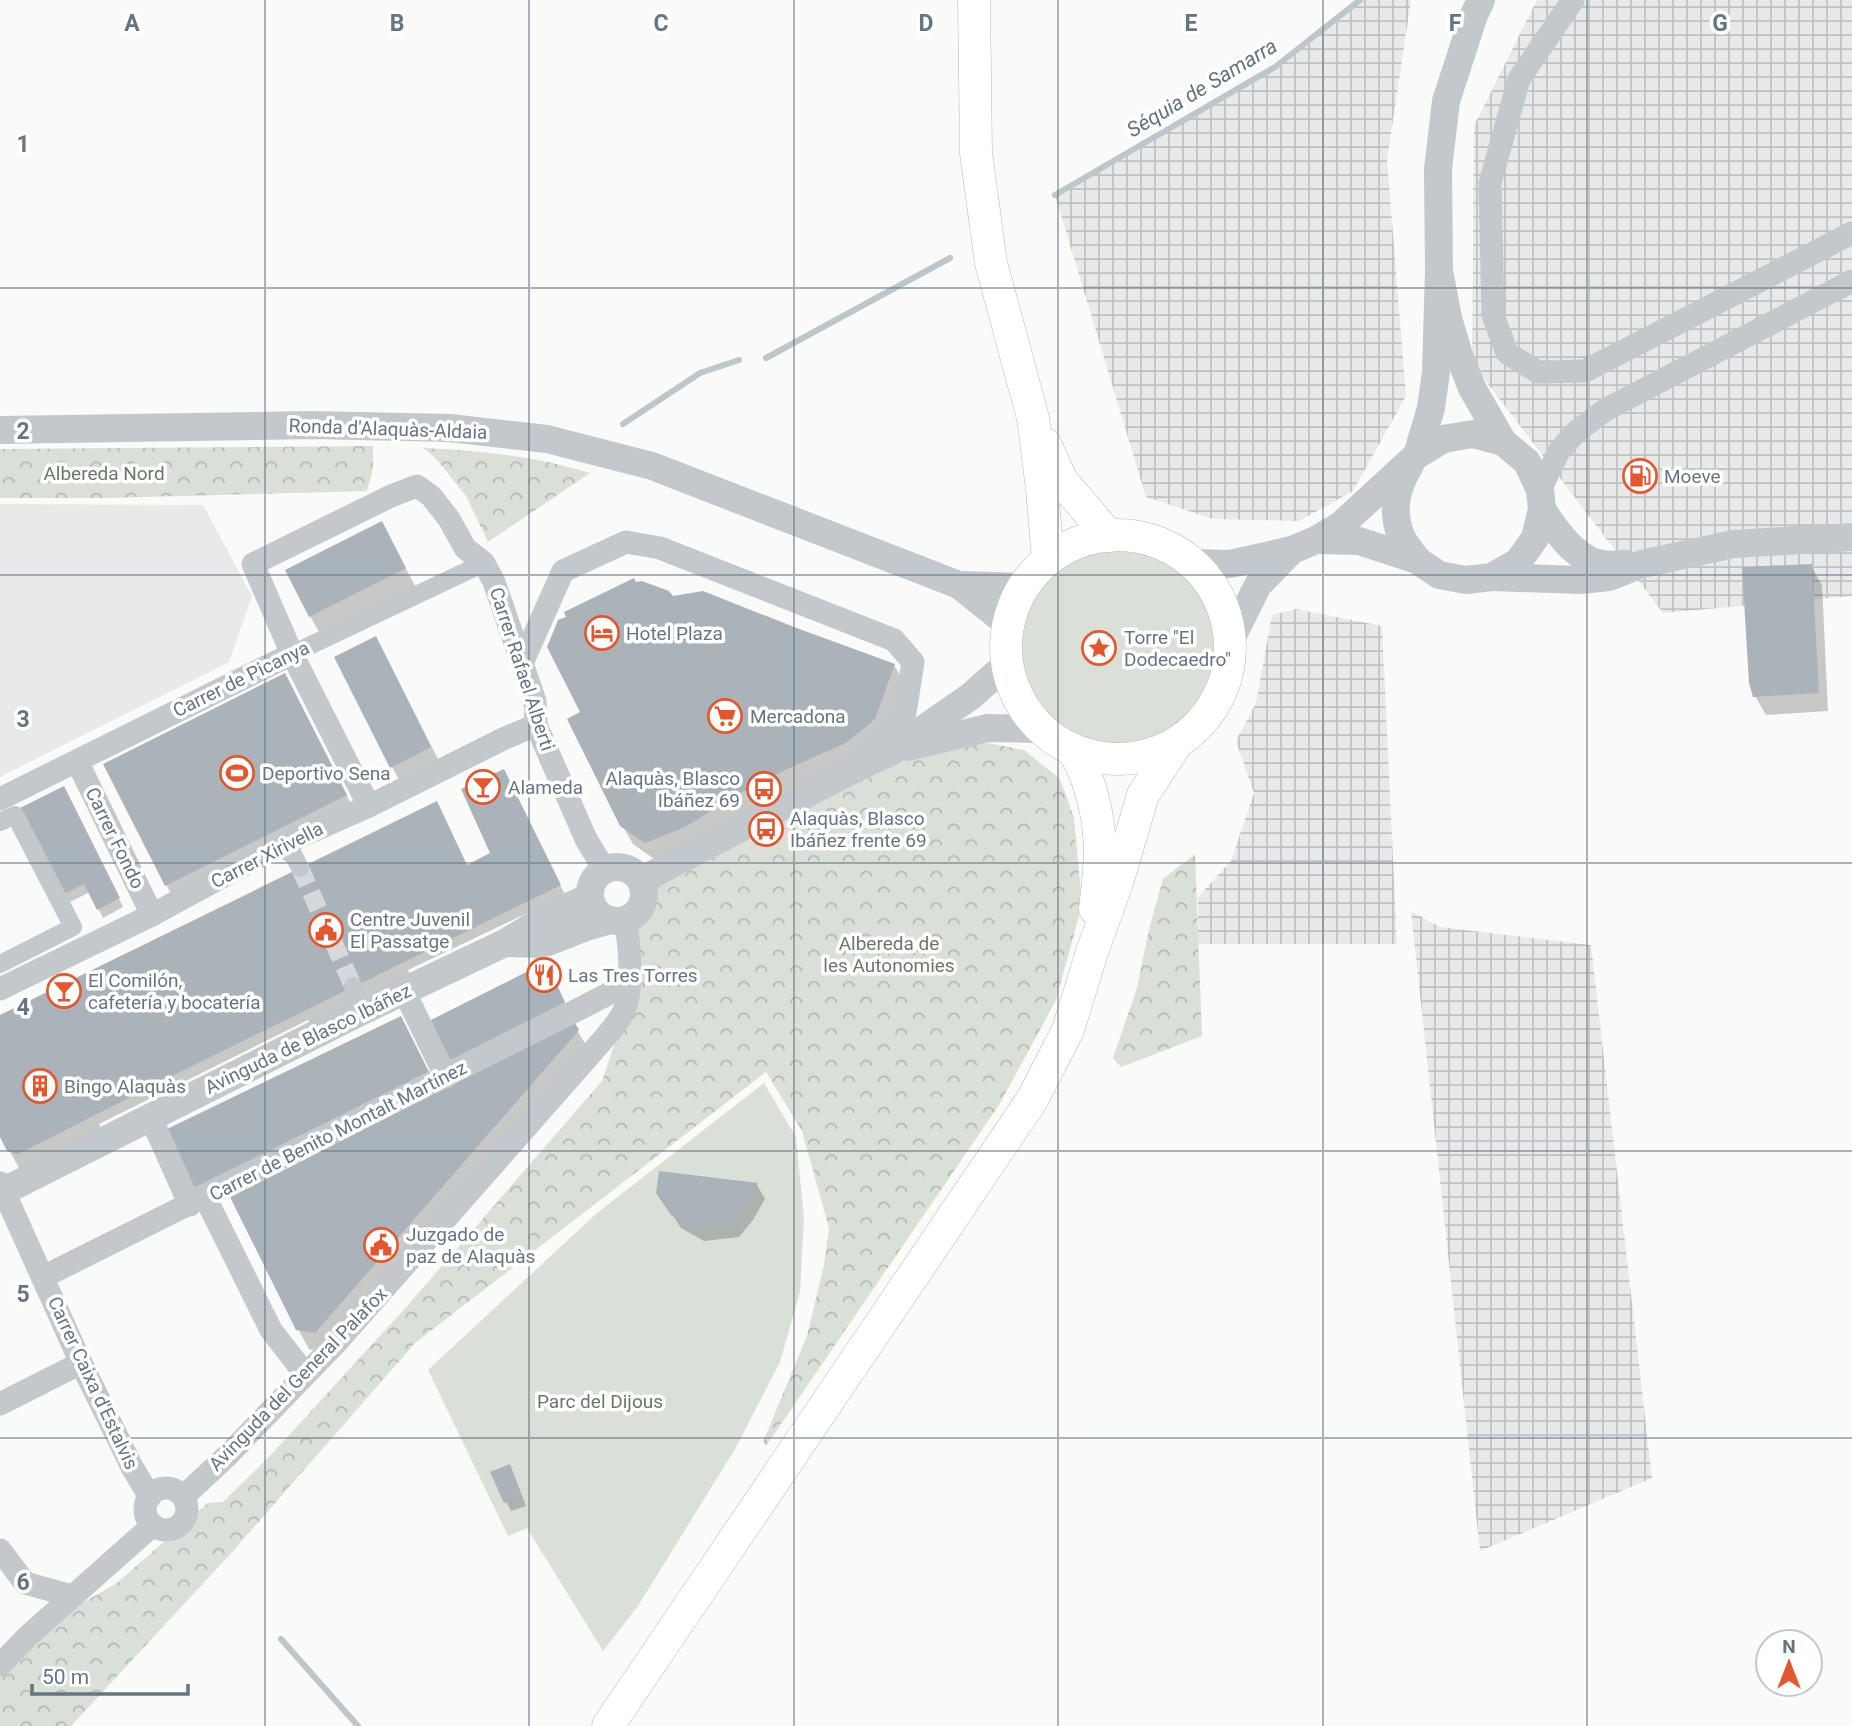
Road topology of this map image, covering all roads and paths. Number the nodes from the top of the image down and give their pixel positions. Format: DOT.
graph roads {
  1 [pos="974,0"];
  2 [pos="1481,0"];
  3 [pos="1573,0"];
  4 [pos="1852,233"];
  5 [pos="1440,271"];
  6 [pos="1852,281"];
  7 [pos="1032,418"];
  8 [pos="0,430"];
  9 [pos="1503,442"];
  10 [pos="1415,457"];
  11 [pos="1541,500"];
  12 [pos="1109,536"];
  13 [pos="1852,537"];
  14 [pos="1304,545"];
  15 [pos="1048,559"];
  16 [pos="1417,560"];
  17 [pos="484,564"];
  18 [pos="1192,564"];
  19 [pos="1642,565"];
  20 [pos="1492,577"];
  21 [pos="959,585"];
  22 [pos="1023,587"];
  23 [pos="1007,624"];
  24 [pos="1230,641"];
  25 [pos="292,654"];
  26 [pos="522,663"];
  27 [pos="1006,665"];
  28 [pos="536,725"];
  29 [pos="1040,729"];
  30 [pos="1177,743"];
  31 [pos="892,751"];
  32 [pos="1074,751"];
  33 [pos="77,761"];
  34 [pos="848,772"];
  35 [pos="0,799"];
  36 [pos="369,806"];
  37 [pos="0,822"];
  38 [pos="279,846"];
  39 [pos="300,868"];
  40 [pos="604,869"];
  41 [pos="641,881"];
  42 [pos="590,897"];
  43 [pos="152,915"];
  44 [pos="617,920"];
  45 [pos="505,943"];
  46 [pos="1092,952"];
  47 [pos="0,964"];
  48 [pos="628,978"];
  49 [pos="0,989"];
  50 [pos="404,991"];
  51 [pos="583,1007"];
  52 [pos="604,1038"];
  53 [pos="446,1077"];
  54 [pos="151,1118"];
  55 [pos="1,1189"];
  56 [pos="197,1201"];
  57 [pos="43,1277"];
  58 [pos="80,1363"];
  59 [pos="305,1374"];
  60 [pos="0,1404"];
  61 [pos="150,1497"];
  62 [pos="183,1497"];
  63 [pos="152,1525"];
  64 [pos="0,1550"];
  65 [pos="72,1596"];
  66 [pos="0,1665"];
  67 [pos="608,1726"];
  1 -- 7 [label="main road"];
  2 -- 5 [label="street"];
  3 -- 4 [label="street"];
  5 -- 9 [label="street"];
  5 -- 10 [label="street"];
  6 -- 11 [label="street"];
  7 -- 12 [label="main road"];
  7 -- 15 [label="main road"];
  8 -- 21 [label="street, Ronda d'Alaquàs-Aldaia"];
  9 -- 10 [label="street"];
  9 -- 11 [label="street"];
  10 -- 14 [label="street"];
  10 -- 16 [label="street"];
  11 -- 19 [label="street"];
  11 -- 20 [label="street"];
  12 -- 15 [label="main road"];
  12 -- 18 [label="main road"];
  13 -- 19 [label="street"];
  14 -- 16 [label="street"];
  14 -- 18 [label="street"];
  14 -- 24 [label="street"];
  15 -- 22 [label="main road"];
  16 -- 20 [label="street"];
  17 -- 25 [label="street, Carrer de Picanya"];
  17 -- 25 [label="street, Carrer Rafael Alberti"];
  17 -- 26 [label="street, Carrer Rafael Alberti"];
  18 -- 24 [label="main road"];
  19 -- 20 [label="street"];
  21 -- 22 [label="street"];
  21 -- 23 [label="street"];
  22 -- 23 [label="main road"];
  23 -- 27 [label="main road"];
  24 -- 30 [label="main road"];
  25 -- 33 [label="street, Carrer de Picanya"];
  25 -- 36 [label="street"];
  26 -- 28 [label="street, Carrer Rafael Alberti"];
  26 -- 34 [label="street"];
  27 -- 29 [label="main road"];
  27 -- 31 [label="street"];
  28 -- 36 [label="street, Carrer Xirivella"];
  28 -- 40 [label="street, Carrer Rafael Alberti"];
  29 -- 31 [label="street"];
  29 -- 32 [label="main road"];
  30 -- 32 [label="main road"];
  30 -- 46 [label="main road"];
  31 -- 34 [label="street"];
  32 -- 46 [label="main road"];
  33 -- 35 [label="street, Carrer de Picanya"];
  33 -- 43 [label="street, Carrer Fondo"];
  34 -- 41 [label="street"];
  36 -- 38 [label="street, Carrer Xirivella"];
  37 -- 47 [label="street"];
  38 -- 39 [label="street"];
  38 -- 43 [label="street, Carrer Xirivella"];
  40 -- 41 [label="street"];
  40 -- 42 [label="street"];
  41 -- 44 [label="street"];
  42 -- 44 [label="street"];
  42 -- 45 [label="street, Avinguda de Blasco Ibáñez"];
  43 -- 49 [label="street, Carrer Xirivella"];
  44 -- 45 [label="street, Avinguda de Blasco Ibáñez"];
  44 -- 48 [label="street, Avinguda del General Palafox"];
  45 -- 50 [label="street, Avinguda de Blasco Ibáñez"];
  46 -- 67 [label="main road"];
  48 -- 51 [label="street, Carrer de Benito Montalt Martínez"];
  48 -- 52 [label="street, Avinguda del General Palafox"];
  50 -- 53 [label="street"];
  50 -- 54 [label="street, Avinguda de Blasco Ibáñez"];
  51 -- 52 [label="street"];
  51 -- 53 [label="street, Carrer de Benito Montalt Martínez"];
  52 -- 59 [label="street, Avinguda del General Palafox"];
  53 -- 56 [label="street, Carrer de Benito Montalt Martínez"];
  54 -- 55 [label="street, Avinguda de Blasco Ibáñez"];
  54 -- 56 [label="street"];
  55 -- 57 [label="street, Carrer Caixa d'Estalvis"];
  56 -- 57 [label="street, Carrer de Benito Montalt Martínez"];
  56 -- 59 [label="street"];
  57 -- 58 [label="street, Carrer Caixa d'Estalvis"];
  58 -- 60 [label="street"];
  58 -- 61 [label="street, Carrer Caixa d'Estalvis"];
  59 -- 62 [label="street, Avinguda del General Palafox"];
  61 -- 62 [label="street"];
  61 -- 63 [label="street"];
  62 -- 63 [label="street"];
  63 -- 65 [label="street"];
  64 -- 65 [label="street"];
  65 -- 66 [label="street"];
}
